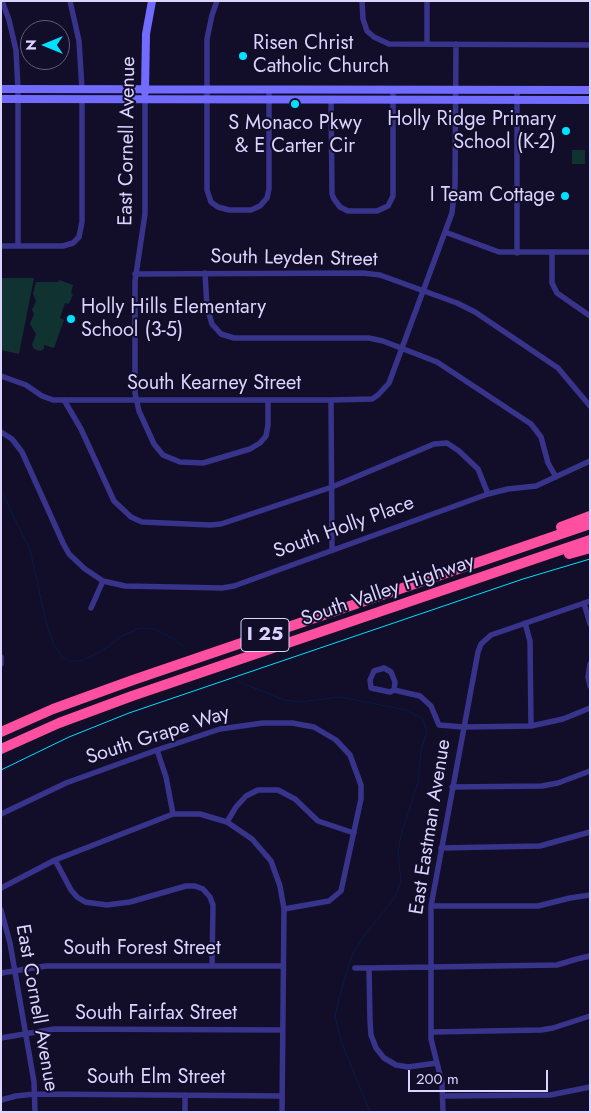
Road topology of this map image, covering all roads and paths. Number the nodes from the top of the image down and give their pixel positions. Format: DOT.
graph roads {
  1 [pos="2,1"];
  2 [pos="70,1"];
  3 [pos="217,1"];
  4 [pos="362,1"];
  5 [pos="427,1"];
  6 [pos="150,2"];
  7 [pos="426,44"];
  8 [pos="456,44"];
  9 [pos="590,45"];
  10 [pos="1,89"];
  11 [pos="18,89"];
  12 [pos="82,89"];
  13 [pos="145,89"];
  14 [pos="208,90"];
  15 [pos="269,90"];
  16 [pos="393,90"];
  17 [pos="456,90"];
  18 [pos="517,90"];
  19 [pos="590,90"];
  20 [pos="1,99"];
  21 [pos="18,99"];
  22 [pos="82,99"];
  23 [pos="145,99"];
  24 [pos="331,99"];
  25 [pos="208,100"];
  26 [pos="269,100"];
  27 [pos="393,100"];
  28 [pos="456,100"];
  29 [pos="518,100"];
  30 [pos="590,100"];
  31 [pos="445,232"];
  32 [pos="1,246"];
  33 [pos="18,246"];
  34 [pos="552,252"];
  35 [pos="590,252"];
  36 [pos="517,253"];
  37 [pos="135,274"];
  38 [pos="205,274"];
  39 [pos="424,290"];
  40 [pos="590,316"];
  41 [pos="402,348"];
  42 [pos="2,378"];
  43 [pos="64,400"];
  44 [pos="136,400"];
  45 [pos="268,400"];
  46 [pos="331,400"];
  47 [pos="589,402"];
  48 [pos="1,432"];
  49 [pos="590,462"];
  50 [pos="556,477"];
  51 [pos="332,487"];
  52 [pos="488,494"];
  53 [pos="590,516"];
  54 [pos="590,524"];
  55 [pos="590,540"];
  56 [pos="590,548"];
  57 [pos="332,549"];
  58 [pos="501,554"];
  59 [pos="102,581"];
  60 [pos="439,592"];
  61 [pos="587,602"];
  62 [pos="91,608"];
  63 [pos="525,623"];
  64 [pos="590,624"];
  65 [pos="590,664"];
  66 [pos="590,686"];
  67 [pos="394,690"];
  68 [pos="590,708"];
  69 [pos="464,726"];
  70 [pos="531,726"];
  71 [pos="1,731"];
  72 [pos="1,750"];
  73 [pos="157,750"];
  74 [pos="590,771"];
  75 [pos="452,787"];
  76 [pos="1,814"];
  77 [pos="173,814"];
  78 [pos="227,822"];
  79 [pos="590,832"];
  80 [pos="354,833"];
  81 [pos="441,848"];
  82 [pos="55,860"];
  83 [pos="1,888"];
  84 [pos="590,895"];
  85 [pos="431,906"];
  86 [pos="284,909"];
  87 [pos="1,910"];
  88 [pos="590,956"];
  89 [pos="212,965"];
  90 [pos="283,966"];
  91 [pos="431,967"];
  92 [pos="355,968"];
  93 [pos="369,968"];
  94 [pos="15,970"];
  95 [pos="1,973"];
  96 [pos="590,1016"];
  97 [pos="282,1030"];
  98 [pos="431,1032"];
  99 [pos="26,1034"];
  100 [pos="1,1038"];
  101 [pos="437,1062"];
  102 [pos="590,1087"];
  103 [pos="35,1094"];
  104 [pos="185,1095"];
  105 [pos="281,1096"];
  106 [pos="443,1096"];
  107 [pos="1,1100"];
  108 [pos="35,1112"];
  109 [pos="185,1112"];
  110 [pos="282,1112"];
  111 [pos="443,1112"];
  1 -- 11 [label="street"];
  2 -- 12 [label="street"];
  3 -- 14 [label="street"];
  4 -- 7 [label="street"];
  5 -- 7 [label="street"];
  6 -- 13 [label="main road, East Cornell Avenue"];
  7 -- 8 [label="street"];
  8 -- 9 [label="street"];
  8 -- 17 [label="street"];
  10 -- 11 [label="main road"];
  11 -- 12 [label="main road"];
  11 -- 21 [label="street"];
  12 -- 13 [label="main road"];
  13 -- 14 [label="main road"];
  13 -- 23 [label="main road, East Cornell Avenue"];
  14 -- 15 [label="main road"];
  14 -- 25 [label="street"];
  15 -- 16 [label="main road"];
  15 -- 26 [label="street"];
  16 -- 17 [label="main road"];
  16 -- 27 [label="street"];
  17 -- 18 [label="main road"];
  17 -- 28 [label="street"];
  18 -- 19 [label="main road"];
  18 -- 29 [label="street"];
  20 -- 21 [label="main road"];
  21 -- 22 [label="main road"];
  21 -- 33 [label="street"];
  22 -- 23 [label="main road"];
  22 -- 33 [label="street"];
  23 -- 25 [label="main road"];
  23 -- 37 [label="street, East Cornell Avenue"];
  24 -- 26 [label="main road"];
  24 -- 27 [label="main road"];
  24 -- 27 [label="street"];
  25 -- 26 [label="main road"];
  25 -- 26 [label="street"];
  27 -- 28 [label="main road"];
  28 -- 29 [label="main road"];
  28 -- 31 [label="street"];
  29 -- 30 [label="main road"];
  29 -- 36 [label="street"];
  31 -- 36 [label="street"];
  31 -- 39 [label="street"];
  32 -- 33 [label="street"];
  34 -- 35 [label="street"];
  34 -- 36 [label="street"];
  34 -- 40 [label="street"];
  37 -- 38 [label="street, South Leyden Street"];
  37 -- 44 [label="street, East Cornell Avenue"];
  38 -- 39 [label="street, South Leyden Street"];
  38 -- 41 [label="street"];
  39 -- 41 [label="street"];
  39 -- 47 [label="street, South Leyden Street"];
  41 -- 46 [label="street, South Kearney Street"];
  41 -- 50 [label="street"];
  42 -- 43 [label="street, South Kearney Street"];
  43 -- 44 [label="street, South Kearney Street"];
  43 -- 51 [label="street"];
  44 -- 45 [label="street, South Kearney Street"];
  44 -- 45 [label="street"];
  45 -- 46 [label="street, South Kearney Street"];
  46 -- 51 [label="street"];
  48 -- 59 [label="street, South Holly Place"];
  49 -- 50 [label="street, South Holly Place"];
  50 -- 52 [label="street, South Holly Place"];
  51 -- 52 [label="street"];
  51 -- 57 [label="street"];
  52 -- 57 [label="street, South Holly Place"];
  53 -- 58 [label="highway"];
  54 -- 58 [label="highway, South Valley Highway / I 25"];
  55 -- 60 [label="highway, South Valley Highway / I 25"];
  56 -- 60 [label="highway"];
  57 -- 59 [label="street, South Holly Place"];
  58 -- 71 [label="highway, South Valley Highway / I 25"];
  59 -- 62 [label="street"];
  60 -- 72 [label="highway, South Valley Highway / I 25"];
  61 -- 63 [label="street"];
  61 -- 64 [label="street"];
  63 -- 69 [label="street, East Eastman Avenue"];
  63 -- 70 [label="street"];
  65 -- 66 [label="street"];
  67 -- 67 [label="street"];
  67 -- 69 [label="street"];
  68 -- 70 [label="street"];
  69 -- 70 [label="street"];
  69 -- 75 [label="street, East Eastman Avenue"];
  73 -- 76 [label="street, South Grape Way"];
  73 -- 77 [label="street"];
  73 -- 80 [label="street, South Grape Way"];
  74 -- 75 [label="street"];
  75 -- 81 [label="street, East Eastman Avenue"];
  77 -- 78 [label="street"];
  77 -- 82 [label="street"];
  78 -- 80 [label="street"];
  78 -- 86 [label="street"];
  79 -- 81 [label="street"];
  80 -- 86 [label="street"];
  81 -- 85 [label="street, East Eastman Avenue"];
  82 -- 83 [label="street"];
  82 -- 89 [label="street"];
  84 -- 85 [label="street"];
  85 -- 91 [label="street, East Eastman Avenue"];
  86 -- 90 [label="street"];
  87 -- 94 [label="street, East Cornell Avenue"];
  88 -- 91 [label="street"];
  89 -- 90 [label="street, South Forest Street"];
  89 -- 94 [label="street, South Forest Street"];
  90 -- 97 [label="street"];
  91 -- 93 [label="street"];
  91 -- 98 [label="street, East Eastman Avenue"];
  92 -- 93 [label="street"];
  93 -- 101 [label="street"];
  94 -- 95 [label="street, South Forest Street"];
  94 -- 99 [label="street, East Cornell Avenue"];
  96 -- 98 [label="street"];
  97 -- 99 [label="street, South Fairfax Street"];
  97 -- 105 [label="street"];
  98 -- 101 [label="street, East Eastman Avenue"];
  99 -- 100 [label="street, South Fairfax Street"];
  99 -- 103 [label="street, East Cornell Avenue"];
  101 -- 106 [label="street, East Eastman Avenue"];
  102 -- 106 [label="street"];
  103 -- 104 [label="street, South Elm Street"];
  103 -- 107 [label="street, South Elm Street"];
  103 -- 108 [label="street, East Cornell Avenue"];
  104 -- 105 [label="street, South Elm Street"];
  104 -- 109 [label="street"];
  105 -- 110 [label="street"];
  106 -- 111 [label="street, East Eastman Avenue"];
}
